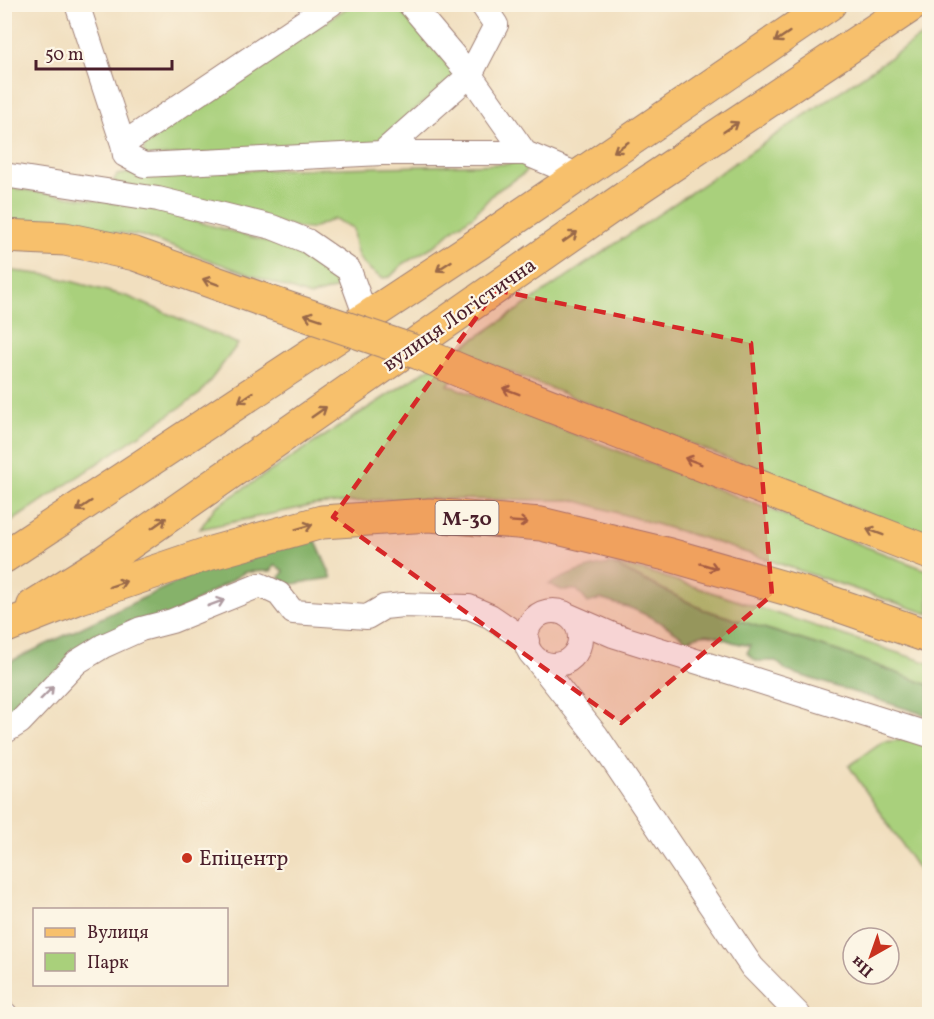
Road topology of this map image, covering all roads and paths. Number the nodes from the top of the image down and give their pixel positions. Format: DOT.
graph roads {
  1 [pos="77,4"];
  2 [pos="331,4"];
  3 [pos="410,4"];
  4 [pos="482,4"];
  5 [pos="830,4"];
  6 [pos="914,4"];
  7 [pos="470,75"];
  8 [pos="123,144"];
  9 [pos="381,153"];
  10 [pos="525,153"];
  11 [pos="4,175"];
  12 [pos="580,176"];
  13 [pos="4,236"];
  14 [pos="366,317"];
  15 [pos="930,553"];
  16 [pos="4,557"];
  17 [pos="567,615"];
  18 [pos="4,626"];
  19 [pos="613,635"];
  20 [pos="930,637"];
  21 [pos="531,650"];
  22 [pos="573,656"];
  23 [pos="575,705"];
  24 [pos="4,732"];
  25 [pos="930,735"];
  26 [pos="799,1013"];
  1 -- 8 [label="street"];
  2 -- 8 [label="street"];
  3 -- 7 [label="street"];
  4 -- 7 [label="street"];
  5 -- 12 [label="main road, one-way"];
  18 -- 6 [label="main road, вулиця Логістична, one-way"];
  7 -- 9 [label="street"];
  7 -- 10 [label="street"];
  8 -- 9 [label="street"];
  9 -- 10 [label="street"];
  10 -- 12 [label="street"];
  11 -- 14 [label="street"];
  12 -- 14 [label="main road, one-way"];
  15 -- 13 [label="highway, one-way, bridge"];
  14 -- 16 [label="main road, one-way"];
  17 -- 19 [label="street"];
  17 -- 21 [label="street"];
  17 -- 22 [label="street"];
  18 -- 20 [label="highway, М-30, one-way"];
  19 -- 22 [label="street"];
  19 -- 25 [label="street"];
  21 -- 22 [label="street"];
  21 -- 23 [label="street"];
  24 -- 21 [label="street, one-way"];
  22 -- 23 [label="street"];
  23 -- 26 [label="street"];
}
